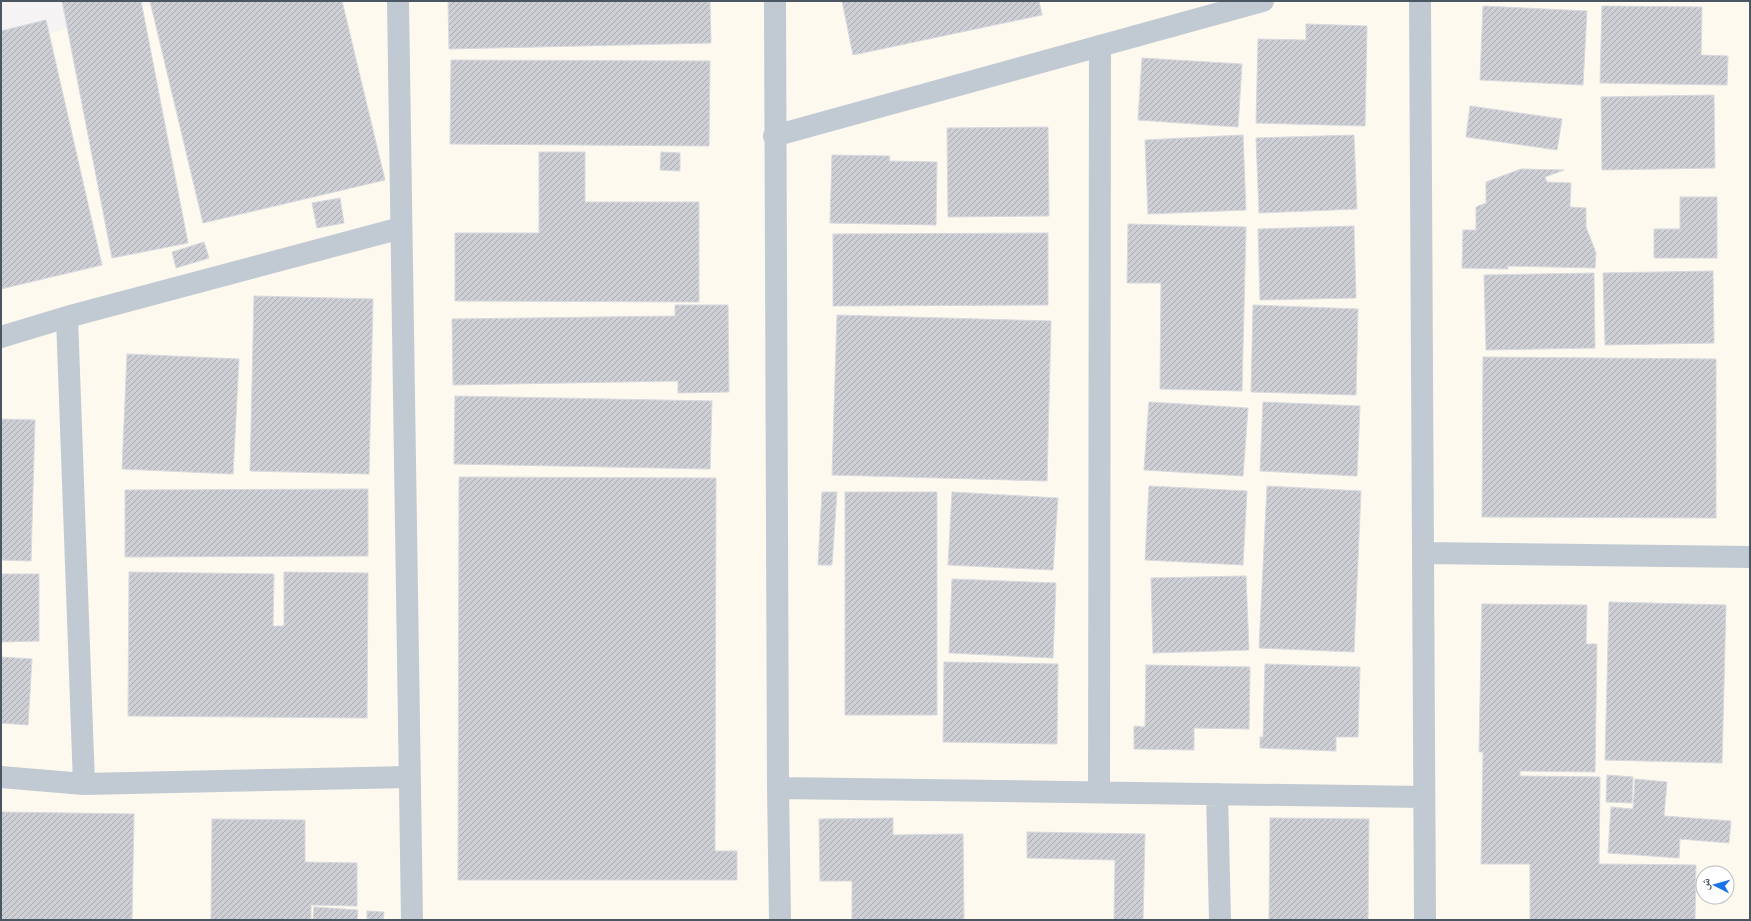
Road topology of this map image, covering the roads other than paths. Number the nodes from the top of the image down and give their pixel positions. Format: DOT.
graph roads {
  1 [pos="398,1"];
  2 [pos="775,1"];
  3 [pos="1263,1"];
  4 [pos="1420,1"];
  5 [pos="1100,47"];
  6 [pos="774,136"];
  7 [pos="401,228"];
  8 [pos="67,317"];
  9 [pos="1,337"];
  10 [pos="1423,553"];
  11 [pos="1750,557"];
  12 [pos="1,777"];
  13 [pos="410,777"];
  14 [pos="84,784"];
  15 [pos="778,788"];
  16 [pos="1099,792"];
  17 [pos="1217,794"];
  18 [pos="1424,797"];
  19 [pos="412,920"];
  20 [pos="780,920"];
  21 [pos="1220,920"];
  22 [pos="1425,920"];
  1 -- 7 [label="street"];
  2 -- 6 [label="street"];
  3 -- 5 [label="street"];
  4 -- 10 [label="street"];
  5 -- 6 [label="street"];
  5 -- 16 [label="street"];
  6 -- 15 [label="street"];
  7 -- 8 [label="street"];
  7 -- 13 [label="street"];
  8 -- 9 [label="street"];
  8 -- 14 [label="street"];
  10 -- 11 [label="street"];
  10 -- 18 [label="street"];
  12 -- 14 [label="street"];
  13 -- 14 [label="street"];
  13 -- 19 [label="street"];
  15 -- 16 [label="street"];
  15 -- 20 [label="street"];
  16 -- 17 [label="street"];
  17 -- 18 [label="street"];
  17 -- 21 [label="street"];
  18 -- 22 [label="street"];
}
